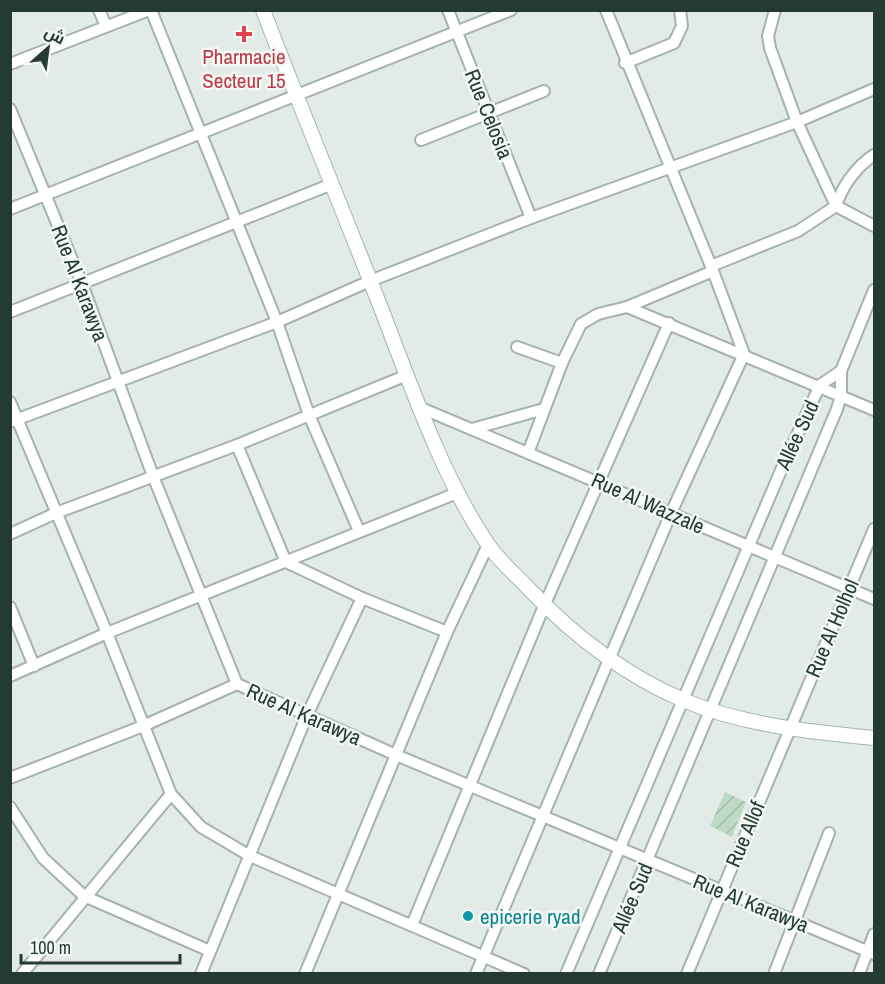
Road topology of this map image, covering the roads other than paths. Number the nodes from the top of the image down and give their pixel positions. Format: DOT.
graph roads {
  1 [pos="99,10"];
  2 [pos="150,10"];
  3 [pos="263,10"];
  4 [pos="448,10"];
  5 [pos="511,10"];
  6 [pos="606,10"];
  7 [pos="680,10"];
  8 [pos="775,10"];
  9 [pos="106,26"];
  10 [pos="456,33"];
  11 [pos="625,63"];
  12 [pos="10,64"];
  13 [pos="874,89"];
  14 [pos="544,91"];
  15 [pos="295,94"];
  16 [pos="10,109"];
  17 [pos="489,114"];
  18 [pos="797,122"];
  19 [pos="201,133"];
  20 [pos="421,140"];
  21 [pos="873,158"];
  22 [pos="670,168"];
  23 [pos="332,184"];
  24 [pos="45,195"];
  25 [pos="836,206"];
  26 [pos="10,209"];
  27 [pos="531,218"];
  28 [pos="236,223"];
  29 [pos="874,226"];
  30 [pos="712,268"];
  31 [pos="370,281"];
  32 [pos="82,284"];
  33 [pos="874,290"];
  34 [pos="627,307"];
  35 [pos="10,312"];
  36 [pos="870,316"];
  37 [pos="277,322"];
  38 [pos="669,324"];
  39 [pos="517,347"];
  40 [pos="744,354"];
  41 [pos="562,363"];
  42 [pos="840,371"];
  43 [pos="407,375"];
  44 [pos="118,382"];
  45 [pos="820,385"];
  46 [pos="841,395"];
  47 [pos="10,402"];
  48 [pos="421,408"];
  49 [pos="544,409"];
  50 [pos="874,410"];
  51 [pos="309,416"];
  52 [pos="14,421"];
  53 [pos="472,429"];
  54 [pos="237,445"];
  55 [pos="528,453"];
  56 [pos="153,476"];
  57 [pos="600,482"];
  58 [pos="457,493"];
  59 [pos="56,513"];
  60 [pos="671,513"];
  61 [pos="874,529"];
  62 [pos="359,531"];
  63 [pos="10,534"];
  64 [pos="488,545"];
  65 [pos="746,547"];
  66 [pos="774,558"];
  67 [pos="286,562"];
  68 [pos="849,589"];
  69 [pos="203,596"];
  70 [pos="362,598"];
  71 [pos="874,599"];
  72 [pos="544,606"];
  73 [pos="10,607"];
  74 [pos="447,632"];
  75 [pos="108,633"];
  76 [pos="610,658"];
  77 [pos="33,666"];
  78 [pos="10,676"];
  79 [pos="237,684"];
  80 [pos="683,700"];
  81 [pos="711,709"];
  82 [pos="307,715"];
  83 [pos="143,726"];
  84 [pos="790,728"];
  85 [pos="874,738"];
  86 [pos="396,755"];
  87 [pos="10,778"];
  88 [pos="470,785"];
  89 [pos="171,794"];
  90 [pos="10,807"];
  91 [pos="543,816"];
  92 [pos="829,832"];
  93 [pos="619,848"];
  94 [pos="250,856"];
  95 [pos="647,861"];
  96 [pos="721,891"];
  97 [pos="337,894"];
  98 [pos="84,896"];
  99 [pos="794,920"];
  100 [pos="412,925"];
  101 [pos="874,934"];
  102 [pos="210,951"];
  103 [pos="871,952"];
  104 [pos="484,956"];
  105 [pos="22,974"];
  106 [pos="201,974"];
  107 [pos="305,974"];
  108 [pos="476,974"];
  109 [pos="524,974"];
  110 [pos="566,974"];
  111 [pos="599,974"];
  112 [pos="687,974"];
  113 [pos="774,974"];
  114 [pos="859,974"];
  1 -- 9 [label="street"];
  2 -- 9 [label="street"];
  2 -- 19 [label="street"];
  3 -- 15 [label="street"];
  4 -- 10 [label="street, Rue Celosia"];
  5 -- 10 [label="street"];
  6 -- 11 [label="street"];
  7 -- 11 [label="street"];
  8 -- 18 [label="street"];
  9 -- 12 [label="street"];
  10 -- 15 [label="street"];
  10 -- 17 [label="street, Rue Celosia"];
  11 -- 22 [label="street"];
  13 -- 18 [label="street"];
  14 -- 17 [label="street"];
  15 -- 19 [label="street"];
  15 -- 23 [label="street"];
  16 -- 24 [label="street, Rue Al Karawya"];
  17 -- 20 [label="street"];
  17 -- 27 [label="street, Rue Celosia"];
  18 -- 22 [label="street"];
  18 -- 25 [label="street"];
  19 -- 24 [label="street"];
  19 -- 28 [label="street"];
  21 -- 25 [label="street"];
  22 -- 27 [label="street"];
  22 -- 30 [label="street"];
  23 -- 28 [label="street"];
  23 -- 31 [label="street"];
  24 -- 26 [label="street"];
  24 -- 32 [label="street, Rue Al Karawya"];
  25 -- 29 [label="street"];
  25 -- 30 [label="street"];
  27 -- 31 [label="street"];
  28 -- 32 [label="street"];
  28 -- 37 [label="street"];
  30 -- 34 [label="street"];
  30 -- 40 [label="street"];
  31 -- 37 [label="street"];
  31 -- 43 [label="street"];
  32 -- 35 [label="street"];
  32 -- 44 [label="street, Rue Al Karawya"];
  33 -- 36 [label="street"];
  34 -- 38 [label="street"];
  34 -- 41 [label="street"];
  36 -- 42 [label="street"];
  37 -- 44 [label="street"];
  37 -- 51 [label="street"];
  38 -- 40 [label="street"];
  38 -- 57 [label="street"];
  39 -- 41 [label="street"];
  40 -- 45 [label="street"];
  40 -- 60 [label="street"];
  41 -- 49 [label="street"];
  42 -- 45 [label="street, Allée Sud"];
  42 -- 46 [label="street, Allée Sud"];
  43 -- 48 [label="street"];
  43 -- 51 [label="street"];
  44 -- 52 [label="street"];
  44 -- 56 [label="street, Rue Al Karawya"];
  45 -- 46 [label="street"];
  45 -- 65 [label="street, Allée Sud"];
  46 -- 50 [label="street"];
  46 -- 66 [label="street, Allée Sud"];
  47 -- 52 [label="street"];
  48 -- 53 [label="street, Rue Al Wazzale"];
  48 -- 58 [label="street"];
  49 -- 53 [label="street"];
  49 -- 55 [label="street"];
  51 -- 54 [label="street"];
  51 -- 62 [label="street"];
  52 -- 59 [label="street"];
  53 -- 55 [label="street, Rue Al Wazzale"];
  54 -- 56 [label="street"];
  54 -- 67 [label="street"];
  55 -- 57 [label="street, Rue Al Wazzale"];
  56 -- 59 [label="street"];
  56 -- 69 [label="street, Rue Al Karawya"];
  57 -- 60 [label="street, Rue Al Wazzale"];
  57 -- 72 [label="street"];
  58 -- 62 [label="street"];
  58 -- 64 [label="street"];
  59 -- 63 [label="street"];
  59 -- 75 [label="street"];
  60 -- 65 [label="street, Rue Al Wazzale"];
  60 -- 76 [label="street"];
  61 -- 68 [label="street, Rue Al Holhol"];
  62 -- 67 [label="street"];
  64 -- 72 [label="street"];
  64 -- 74 [label="street"];
  65 -- 66 [label="street, Rue Al Wazzale"];
  65 -- 80 [label="street, Allée Sud"];
  66 -- 68 [label="street, Rue Al Wazzale"];
  66 -- 81 [label="street, Allée Sud"];
  67 -- 69 [label="street"];
  67 -- 70 [label="street"];
  68 -- 71 [label="street, Rue Al Wazzale"];
  68 -- 84 [label="street, Rue Al Holhol"];
  69 -- 75 [label="street"];
  69 -- 79 [label="street, Rue Al Karawya"];
  70 -- 74 [label="street"];
  70 -- 82 [label="street"];
  72 -- 76 [label="street"];
  72 -- 88 [label="street"];
  73 -- 77 [label="street"];
  74 -- 86 [label="street"];
  75 -- 77 [label="street"];
  75 -- 83 [label="street"];
  76 -- 80 [label="street"];
  76 -- 91 [label="street"];
  77 -- 78 [label="street"];
  79 -- 82 [label="street, Rue Al Karawya"];
  79 -- 83 [label="street"];
  80 -- 81 [label="street"];
  80 -- 93 [label="street, Allée Sud"];
  81 -- 84 [label="street"];
  81 -- 95 [label="street, Allée Sud"];
  82 -- 86 [label="street, Rue Al Karawya"];
  82 -- 94 [label="street"];
  83 -- 87 [label="street"];
  83 -- 89 [label="street"];
  84 -- 85 [label="street"];
  84 -- 96 [label="street, Rue Allof"];
  86 -- 88 [label="street, Rue Al Karawya"];
  86 -- 97 [label="street"];
  88 -- 91 [label="street, Rue Al Karawya"];
  88 -- 100 [label="street"];
  89 -- 94 [label="street"];
  89 -- 98 [label="street"];
  90 -- 98 [label="street"];
  91 -- 93 [label="street, Rue Al Karawya"];
  91 -- 104 [label="street"];
  92 -- 99 [label="street"];
  93 -- 95 [label="street, Rue Al Karawya"];
  93 -- 110 [label="street, Allée Sud"];
  94 -- 97 [label="street"];
  94 -- 102 [label="street"];
  95 -- 96 [label="street, Rue Al Karawya"];
  95 -- 111 [label="street, Allée Sud"];
  96 -- 99 [label="street, Rue Al Karawya"];
  96 -- 112 [label="street, Rue Allof"];
  97 -- 100 [label="street"];
  97 -- 107 [label="street"];
  98 -- 102 [label="street"];
  98 -- 105 [label="street"];
  99 -- 103 [label="street, Rue Al Karawya"];
  99 -- 113 [label="street"];
  100 -- 104 [label="street"];
  101 -- 103 [label="street"];
  102 -- 106 [label="street"];
  103 -- 114 [label="street"];
  104 -- 108 [label="street"];
  104 -- 109 [label="street"];
}
